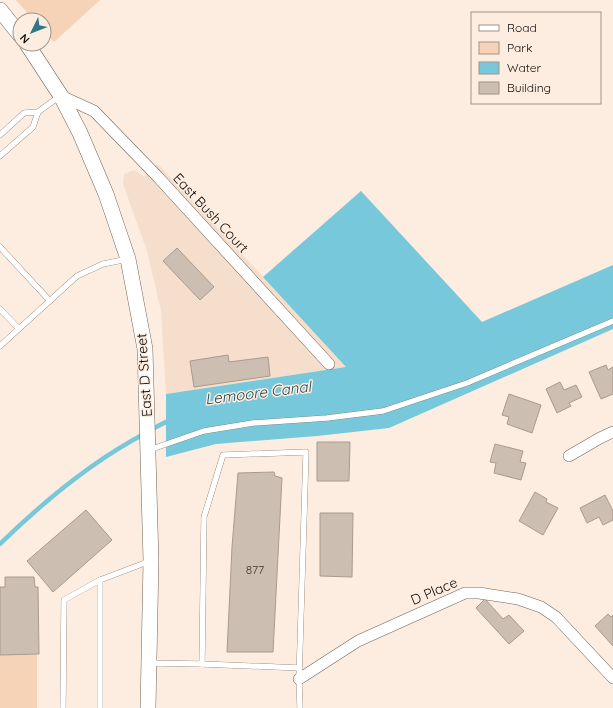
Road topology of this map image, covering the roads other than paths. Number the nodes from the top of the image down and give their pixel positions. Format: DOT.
graph roads {
  1 [pos="0,10"];
  2 [pos="12,25"];
  3 [pos="31,52"];
  4 [pos="61,96"];
  5 [pos="38,112"];
  6 [pos="0,135"];
  7 [pos="0,156"];
  8 [pos="0,247"];
  9 [pos="128,259"];
  10 [pos="50,301"];
  11 [pos="0,309"];
  12 [pos="613,321"];
  13 [pos="19,329"];
  14 [pos="0,346"];
  15 [pos="330,364"];
  16 [pos="613,432"];
  17 [pos="148,450"];
  18 [pos="568,456"];
  19 [pos="151,561"];
  20 [pos="100,580"];
  21 [pos="149,663"];
  22 [pos="202,664"];
  23 [pos="300,674"];
  24 [pos="613,678"];
  25 [pos="63,708"];
  26 [pos="100,708"];
  27 [pos="148,708"];
  28 [pos="300,708"];
  1 -- 2 [label="main road"];
  3 -- 4 [label="main road, East D Street"];
  4 -- 5 [label="lane"];
  4 -- 9 [label="main road, East D Street"];
  4 -- 15 [label="street, East Bush Court"];
  5 -- 6 [label="lane"];
  5 -- 7 [label="lane"];
  8 -- 10 [label="lane"];
  9 -- 10 [label="lane"];
  9 -- 17 [label="main road, East D Street"];
  10 -- 13 [label="lane"];
  11 -- 13 [label="lane"];
  12 -- 17 [label="lane"];
  13 -- 14 [label="lane"];
  16 -- 18 [label="street"];
  17 -- 19 [label="main road, East D Street"];
  19 -- 20 [label="lane"];
  19 -- 21 [label="main road, East D Street"];
  20 -- 25 [label="lane"];
  20 -- 26 [label="lane"];
  21 -- 22 [label="lane"];
  21 -- 27 [label="main road, East D Street"];
  22 -- 23 [label="lane"];
  22 -- 23 [label="lane"];
  23 -- 24 [label="street, D Place"];
  23 -- 28 [label="lane"];
}
